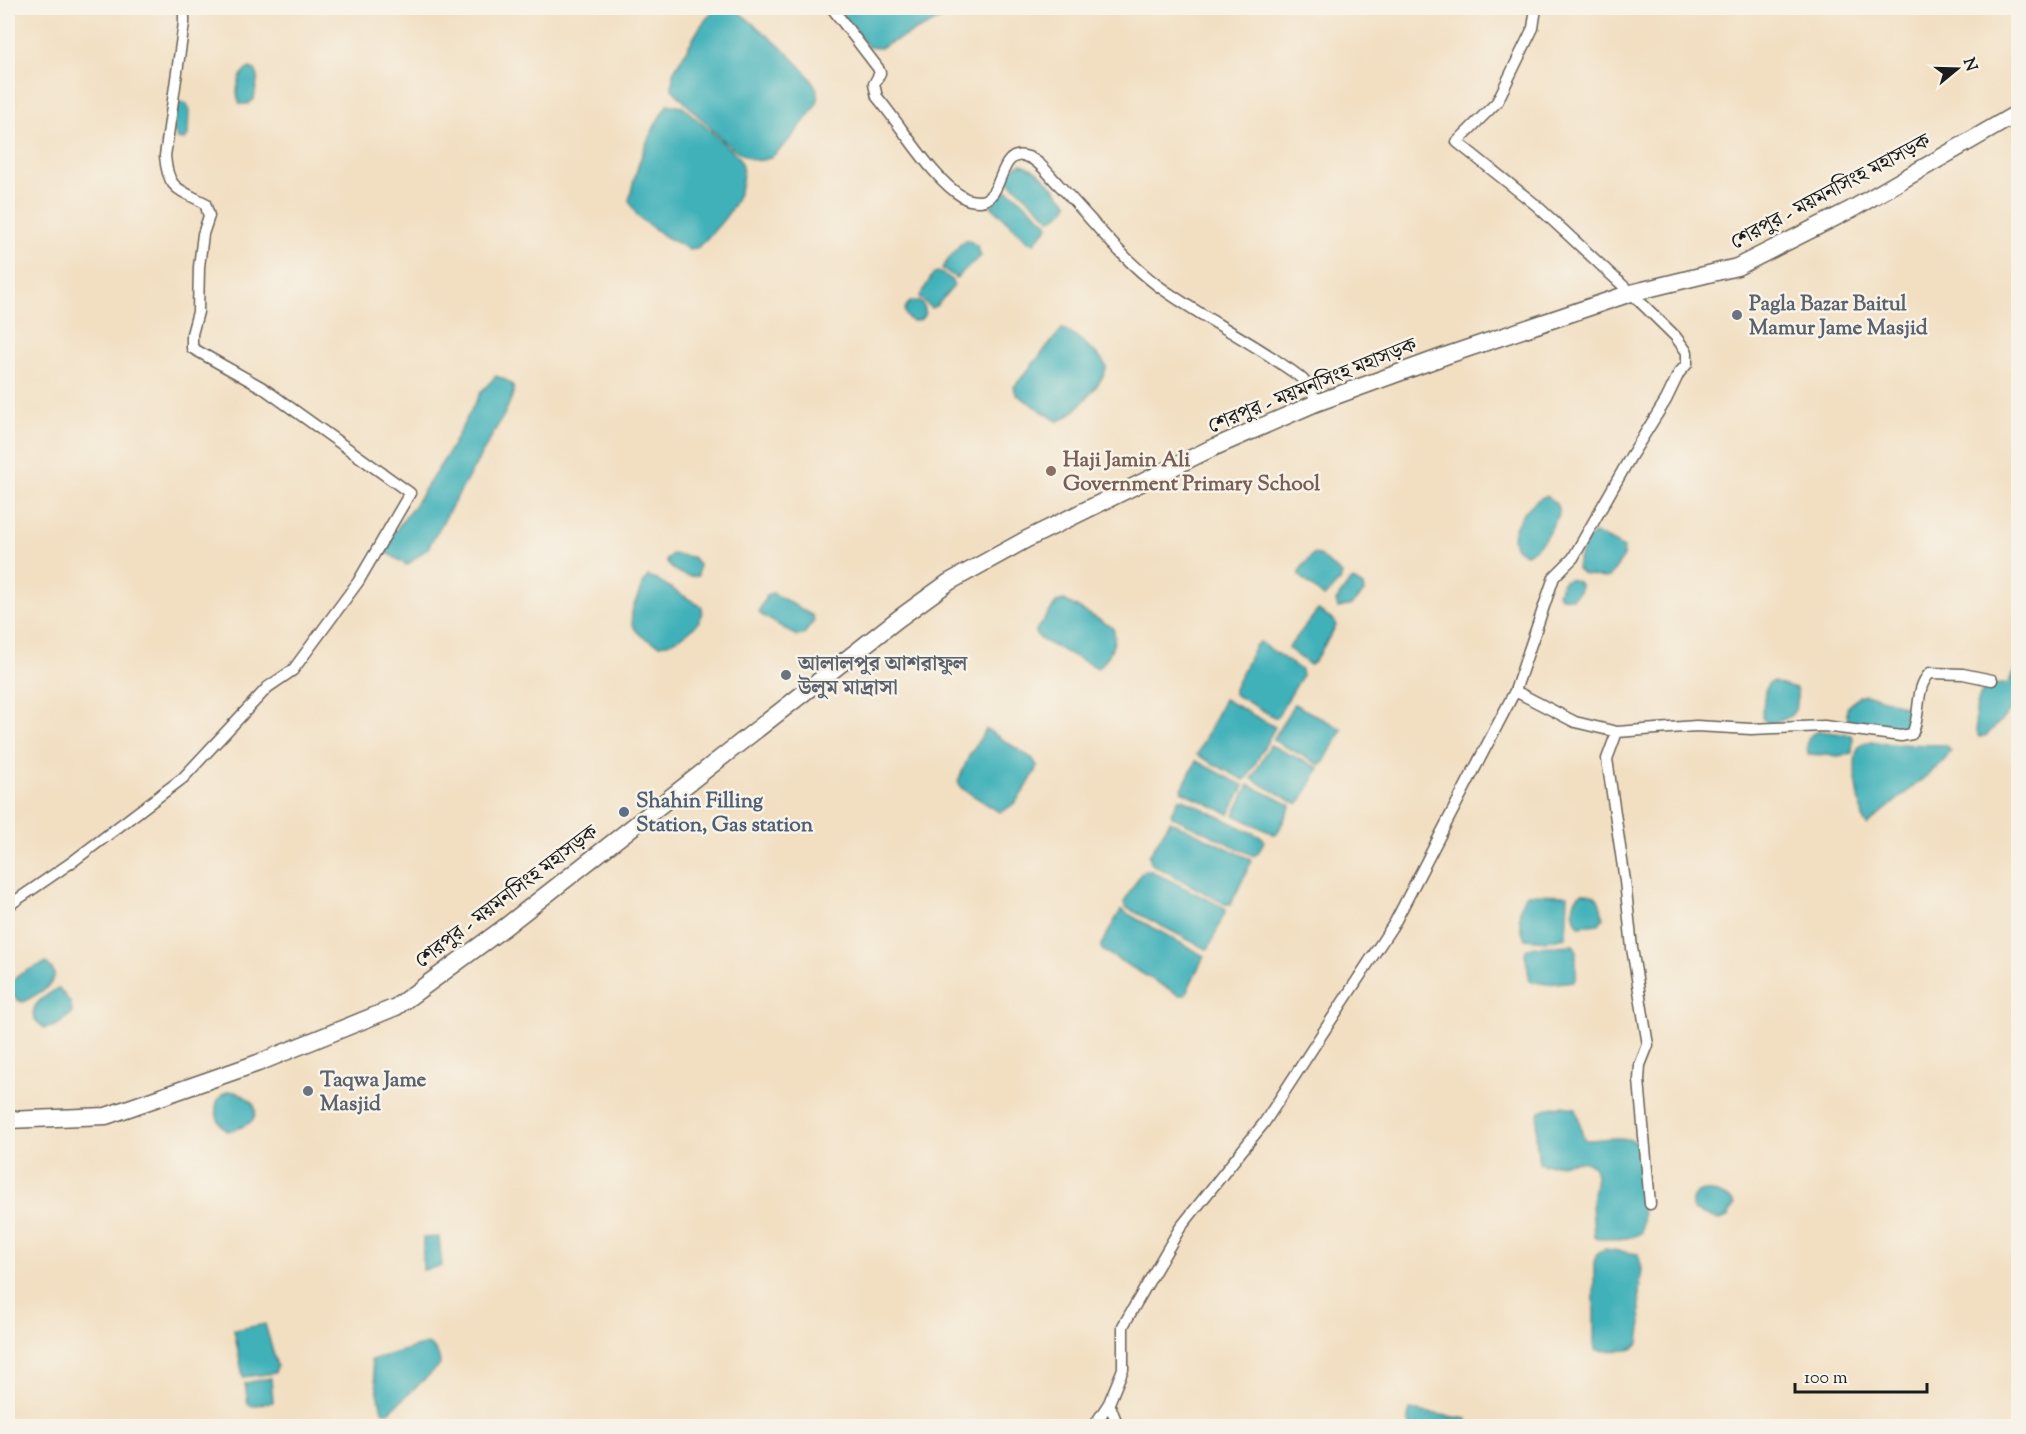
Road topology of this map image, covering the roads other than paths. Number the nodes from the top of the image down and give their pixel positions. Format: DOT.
graph roads {
  1 [pos="184,8"];
  2 [pos="832,8"];
  3 [pos="1536,8"];
  4 [pos="2019,113"];
  5 [pos="1631,293"];
  6 [pos="1316,403"];
  7 [pos="1992,680"];
  8 [pos="1515,691"];
  9 [pos="1617,732"];
  10 [pos="8,906"];
  11 [pos="8,1119"];
  12 [pos="1650,1204"];
  13 [pos="1109,1403"];
  14 [pos="1094,1426"];
  15 [pos="1118,1426"];
  1 -- 10 [label="street"];
  2 -- 6 [label="street"];
  3 -- 5 [label="street"];
  4 -- 5 [label="main road, শেরপুর - ময়মনসিংহ মহাসড়ক"];
  5 -- 6 [label="main road, শেরপুর - ময়মনসিংহ মহাসড়ক"];
  5 -- 8 [label="street"];
  6 -- 11 [label="main road, শেরপুর - ময়মনসিংহ মহাসড়ক"];
  7 -- 9 [label="street"];
  8 -- 9 [label="street"];
  8 -- 13 [label="street"];
  9 -- 12 [label="street"];
  13 -- 14 [label="street"];
  13 -- 15 [label="street"];
}
